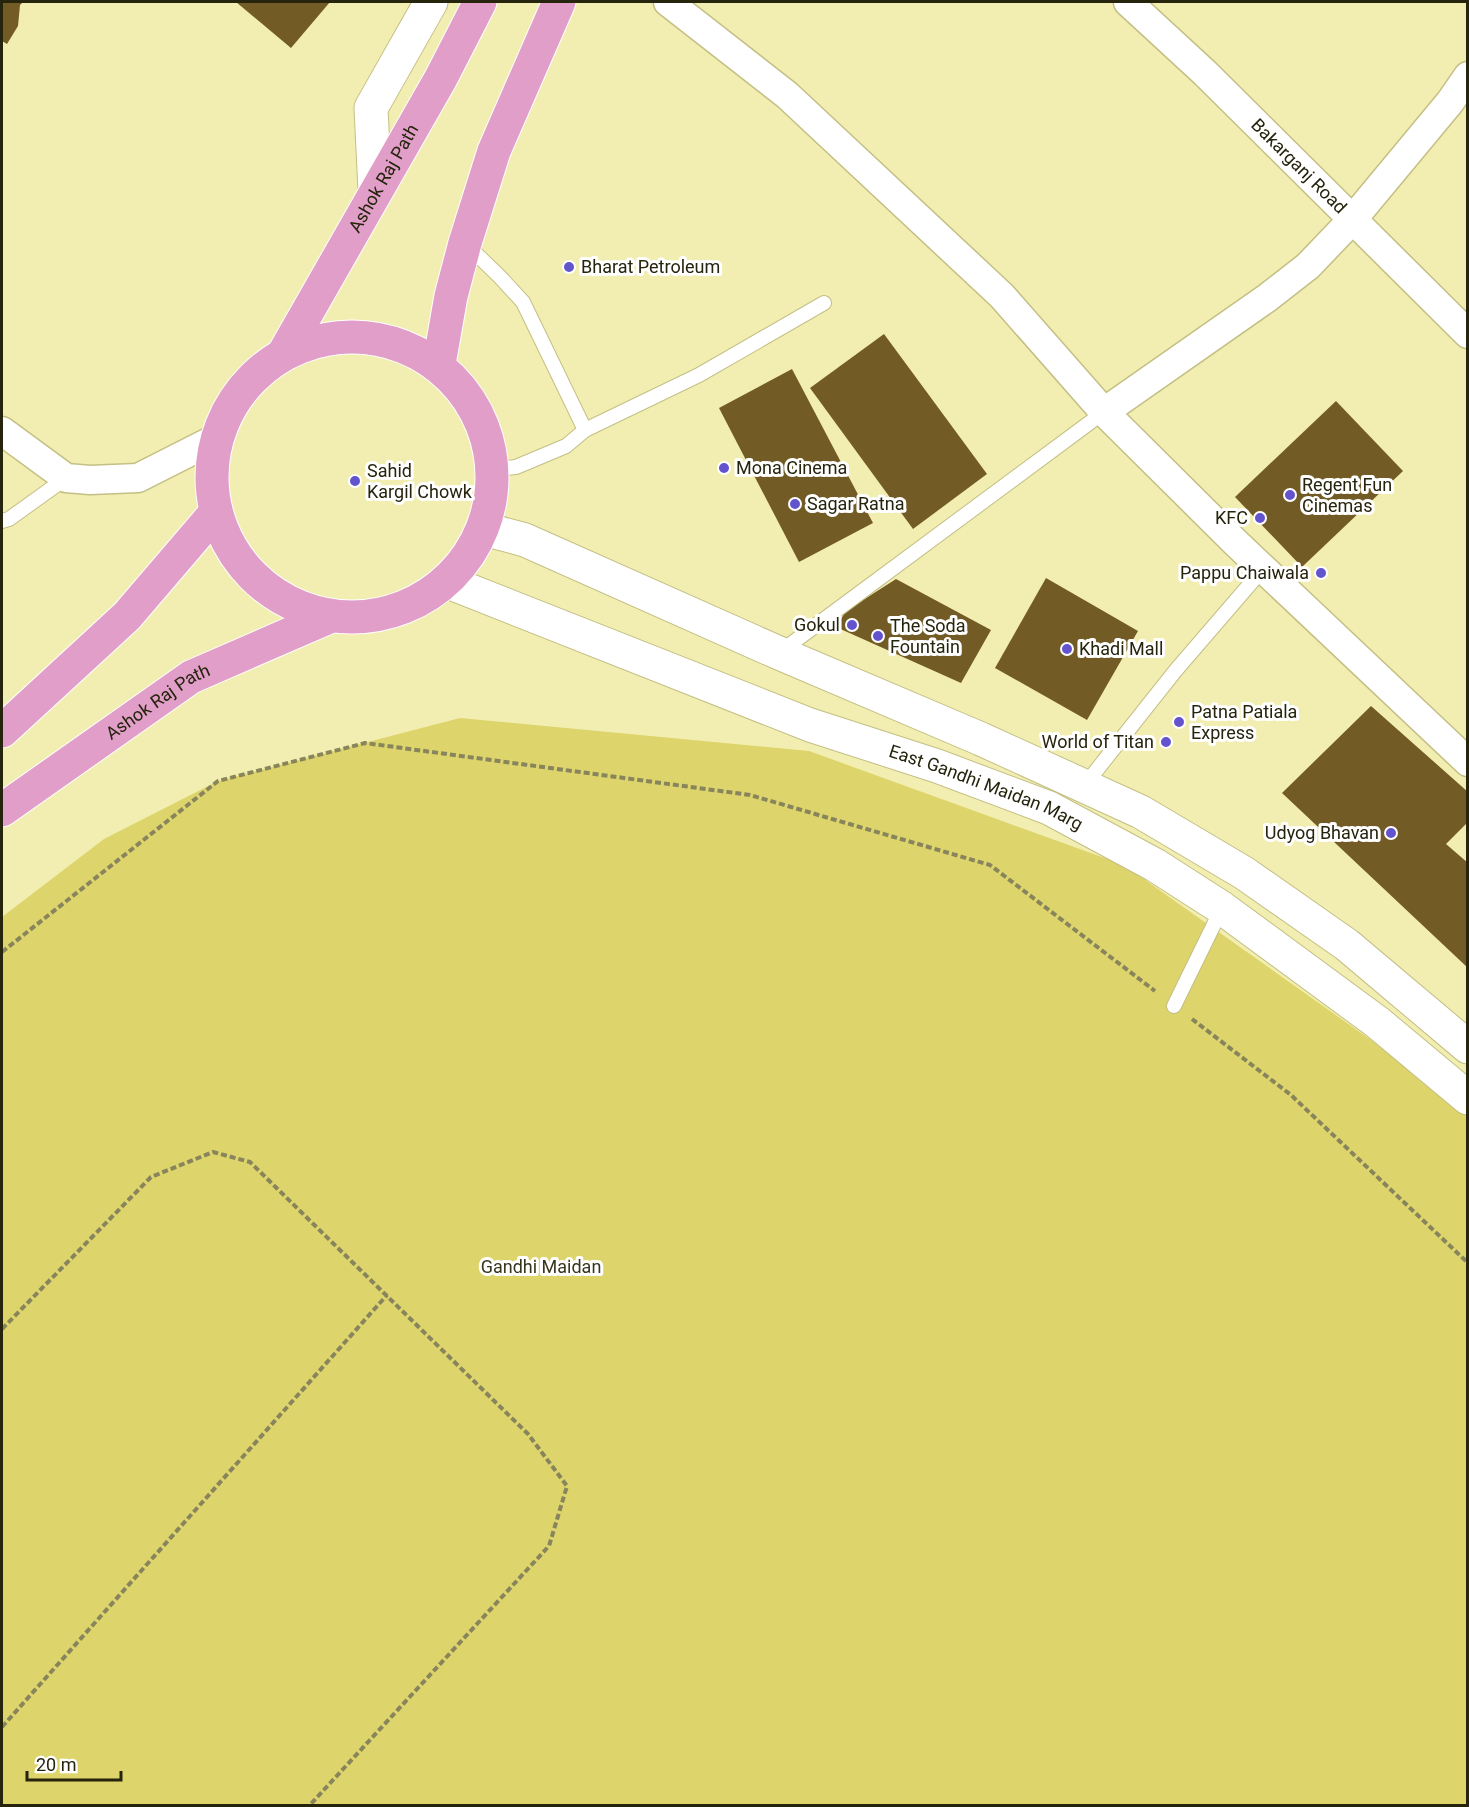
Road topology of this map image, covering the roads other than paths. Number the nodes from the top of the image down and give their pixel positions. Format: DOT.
graph roads {
  1 [pos="431,2"];
  2 [pos="480,2"];
  3 [pos="559,2"];
  4 [pos="668,2"];
  5 [pos="1128,2"];
  6 [pos="1467,76"];
  7 [pos="375,191"];
  8 [pos="1352,220"];
  9 [pos="465,243"];
  10 [pos="824,303"];
  11 [pos="1467,334"];
  12 [pos="284,353"];
  13 [pos="439,364"];
  14 [pos="1104,412"];
  15 [pos="585,430"];
  16 [pos="2,431"];
  17 [pos="217,438"];
  18 [pos="494,469"];
  19 [pos="66,478"];
  20 [pos="216,512"];
  21 [pos="2,520"];
  22 [pos="484,529"];
  23 [pos="1263,569"];
  24 [pos="448,582"];
  25 [pos="329,617"];
  26 [pos="778,653"];
  27 [pos="2,731"];
  28 [pos="1467,762"];
  29 [pos="1084,786"];
  30 [pos="2,810"];
  31 [pos="1222,909"];
  32 [pos="1174,1006"];
  33 [pos="1467,1047"];
  34 [pos="1467,1098"];
  1 -- 7 [label="main road"];
  2 -- 7 [label="main road, Ashok Raj Path"];
  3 -- 9 [label="main road"];
  4 -- 14 [label="street"];
  5 -- 8 [label="street, Bakarganj Road"];
  6 -- 8 [label="street"];
  7 -- 12 [label="main road, Ashok Raj Path"];
  8 -- 11 [label="street, Bakarganj Road"];
  8 -- 14 [label="street"];
  9 -- 13 [label="main road"];
  9 -- 15 [label="lane"];
  10 -- 15 [label="lane"];
  12 -- 13 [label="main road"];
  12 -- 17 [label="main road"];
  13 -- 18 [label="main road"];
  14 -- 23 [label="street"];
  14 -- 26 [label="lane"];
  15 -- 18 [label="lane"];
  16 -- 19 [label="street"];
  17 -- 19 [label="street"];
  17 -- 20 [label="main road"];
  18 -- 22 [label="main road"];
  19 -- 21 [label="lane"];
  20 -- 25 [label="main road"];
  20 -- 27 [label="main road"];
  22 -- 24 [label="main road"];
  22 -- 26 [label="main road"];
  23 -- 28 [label="street"];
  23 -- 29 [label="lane"];
  24 -- 25 [label="main road"];
  24 -- 31 [label="main road, East Gandhi Maidan Marg"];
  25 -- 30 [label="main road, Ashok Raj Path"];
  26 -- 29 [label="main road"];
  29 -- 33 [label="main road"];
  31 -- 32 [label="lane"];
  31 -- 34 [label="main road, East Gandhi Maidan Marg"];
}
